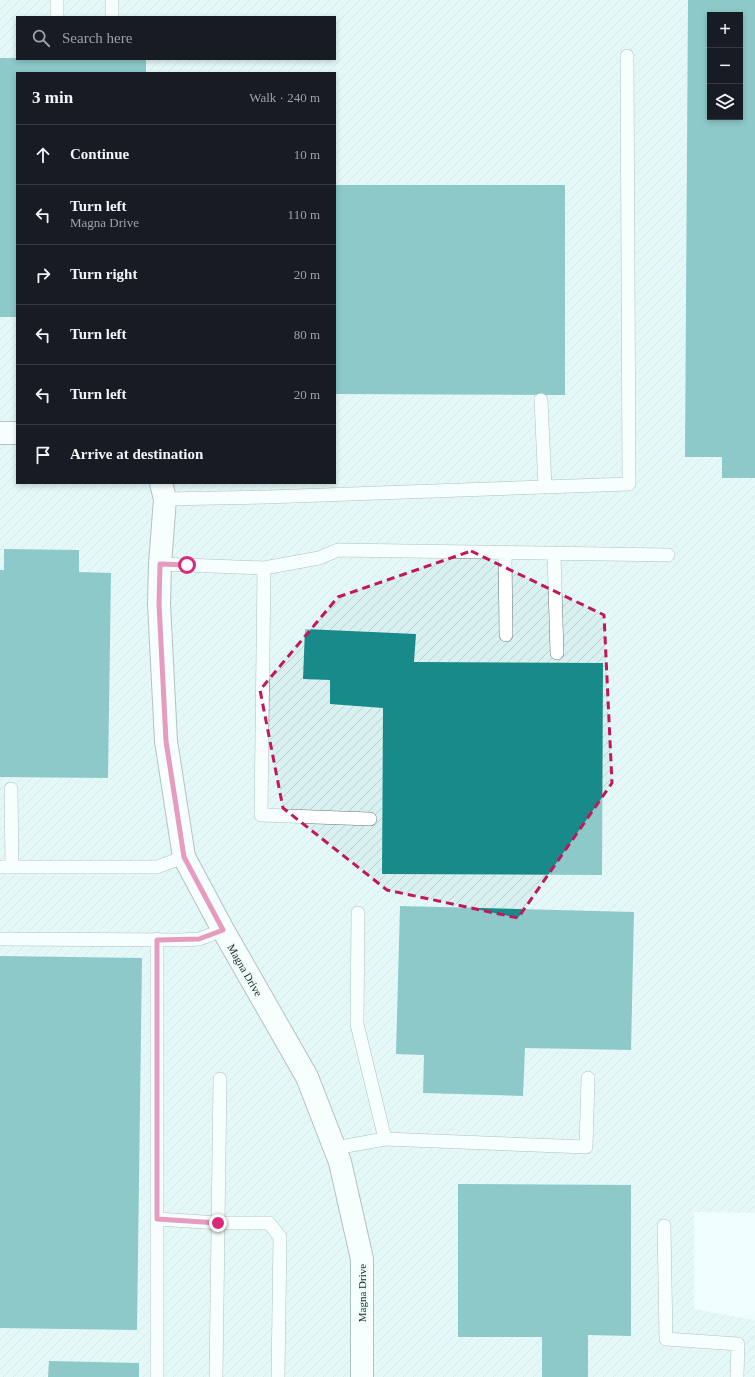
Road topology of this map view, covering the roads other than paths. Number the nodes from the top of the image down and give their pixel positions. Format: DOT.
graph roads {
  1 [pos="57,0"];
  2 [pos="112,0"];
  3 [pos="57,16"];
  4 [pos="112,16"];
  5 [pos="627,56"];
  6 [pos="541,400"];
  7 [pos="0,433"];
  8 [pos="16,433"];
  9 [pos="545,487"];
  10 [pos="163,491"];
  11 [pos="505,553"];
  12 [pos="554,554"];
  13 [pos="668,556"];
  14 [pos="160,564"];
  15 [pos="264,568"];
  16 [pos="506,635"];
  17 [pos="558,653"];
  18 [pos="11,789"];
  19 [pos="370,819"];
  20 [pos="184,857"];
  21 [pos="6,867"];
  22 [pos="358,912"];
  23 [pos="223,930"];
  24 [pos="0,939"];
  25 [pos="157,940"];
  26 [pos="588,1078"];
  27 [pos="220,1079"];
  28 [pos="385,1139"];
  29 [pos="335,1148"];
  30 [pos="157,1219"];
  31 [pos="218,1223"];
  32 [pos="664,1226"];
  33 [pos="157,1377"];
  34 [pos="216,1377"];
  35 [pos="278,1377"];
  36 [pos="362,1377"];
  37 [pos="737,1377"];
  1 -- 3 [label="lane"];
  2 -- 4 [label="lane"];
  5 -- 9 [label="lane"];
  6 -- 9 [label="lane"];
  7 -- 8 [label="street"];
  9 -- 10 [label="lane"];
  10 -- 14 [label="street, Magna Drive"];
  11 -- 12 [label="lane"];
  11 -- 15 [label="lane"];
  11 -- 16 [label="lane"];
  12 -- 13 [label="lane"];
  12 -- 17 [label="lane"];
  14 -- 15 [label="lane"];
  14 -- 20 [label="street, Magna Drive"];
  15 -- 19 [label="lane"];
  18 -- 21 [label="lane"];
  20 -- 21 [label="lane"];
  20 -- 23 [label="street, Magna Drive"];
  22 -- 28 [label="lane"];
  23 -- 25 [label="lane"];
  23 -- 29 [label="street, Magna Drive"];
  24 -- 25 [label="lane"];
  25 -- 30 [label="lane"];
  26 -- 28 [label="lane"];
  27 -- 31 [label="lane"];
  28 -- 29 [label="lane"];
  29 -- 36 [label="street, Magna Drive"];
  30 -- 31 [label="lane"];
  30 -- 33 [label="lane"];
  31 -- 34 [label="lane"];
  31 -- 35 [label="lane"];
  32 -- 37 [label="lane"];
}
